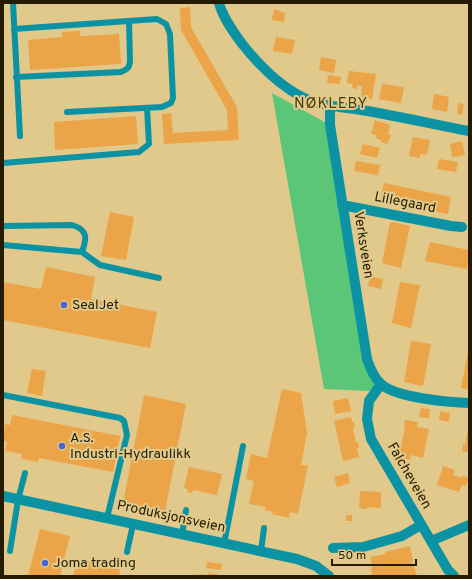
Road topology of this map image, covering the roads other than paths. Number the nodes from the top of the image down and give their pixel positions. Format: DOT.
graph roads {
  1 [pos="13,3"];
  2 [pos="219,3"];
  3 [pos="129,21"];
  4 [pos="14,29"];
  5 [pos="16,77"];
  6 [pos="330,106"];
  7 [pos="147,108"];
  8 [pos="66,112"];
  9 [pos="469,131"];
  10 [pos="20,136"];
  11 [pos="3,163"];
  12 [pos="342,205"];
  13 [pos="3,226"];
  14 [pos="462,227"];
  15 [pos="3,245"];
  16 [pos="82,252"];
  17 [pos="159,278"];
  18 [pos="381,384"];
  19 [pos="3,396"];
  20 [pos="469,403"];
  21 [pos="243,446"];
  22 [pos="25,473"];
  23 [pos="3,496"];
  24 [pos="18,500"];
  25 [pos="186,510"];
  26 [pos="107,518"];
  27 [pos="133,524"];
  28 [pos="421,525"];
  29 [pos="469,525"];
  30 [pos="264,528"];
  31 [pos="182,534"];
  32 [pos="431,541"];
  33 [pos="224,544"];
  34 [pos="333,548"];
  35 [pos="10,551"];
  36 [pos="261,551"];
  37 [pos="127,552"];
  38 [pos="329,576"];
  39 [pos="454,576"];
  1 -- 4 [label="lane"];
  2 -- 6 [label="street"];
  3 -- 4 [label="lane"];
  3 -- 5 [label="lane"];
  3 -- 7 [label="lane"];
  4 -- 5 [label="lane"];
  5 -- 10 [label="lane"];
  6 -- 9 [label="street"];
  6 -- 12 [label="street, Verksveien"];
  7 -- 8 [label="lane"];
  7 -- 11 [label="lane"];
  12 -- 14 [label="street, Lillegaard"];
  12 -- 18 [label="street, Verksveien"];
  13 -- 16 [label="lane"];
  15 -- 16 [label="lane"];
  16 -- 17 [label="lane"];
  18 -- 20 [label="street"];
  18 -- 28 [label="street, Falcheveien"];
  19 -- 26 [label="lane"];
  21 -- 33 [label="lane"];
  22 -- 24 [label="lane"];
  23 -- 24 [label="street, Produksjonsveien"];
  24 -- 26 [label="street, Produksjonsveien"];
  24 -- 35 [label="lane"];
  25 -- 31 [label="lane"];
  26 -- 27 [label="street, Produksjonsveien"];
  27 -- 31 [label="street, Produksjonsveien"];
  27 -- 37 [label="lane"];
  28 -- 32 [label="street, Falcheveien"];
  28 -- 34 [label="street"];
  29 -- 32 [label="street"];
  30 -- 36 [label="lane"];
  31 -- 33 [label="street, Produksjonsveien"];
  32 -- 39 [label="street, Falcheveien"];
  33 -- 36 [label="street, Produksjonsveien"];
  36 -- 38 [label="street, Produksjonsveien"];
}
